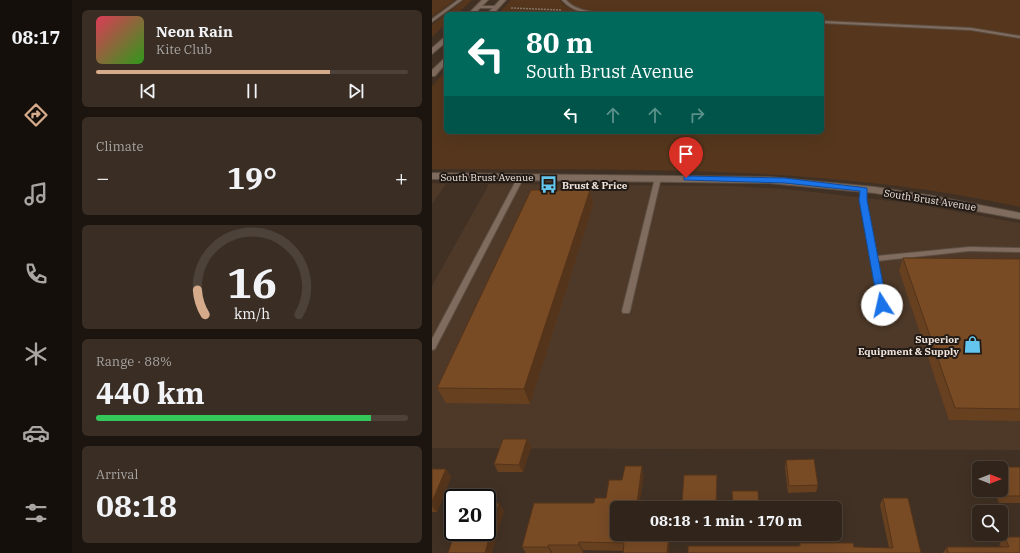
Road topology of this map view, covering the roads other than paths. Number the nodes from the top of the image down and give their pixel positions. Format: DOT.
graph roads {
  1 [pos="460,0"];
  2 [pos="485,0"];
  3 [pos="503,0"];
  4 [pos="564,0"];
  5 [pos="478,7"];
  6 [pos="497,7"];
  7 [pos="473,12"];
  8 [pos="492,12"];
  9 [pos="604,12"];
  10 [pos="432,21"];
  11 [pos="824,22"];
  12 [pos="1020,36"];
  13 [pos="444,40"];
  14 [pos="432,52"];
  15 [pos="444,61"];
  16 [pos="432,74"];
  17 [pos="432,176"];
  18 [pos="521,177"];
  19 [pos="658,178"];
  20 [pos="864,189"];
  21 [pos="1020,216"];
  22 [pos="1020,250"];
  23 [pos="874,259"];
  24 [pos="626,311"];
  25 [pos="885,321"];
  26 [pos="432,347"];
  1 -- 10 [label="lane"];
  2 -- 5 [label="street"];
  3 -- 6 [label="street"];
  4 -- 9 [label="lane"];
  5 -- 6 [label="lane"];
  5 -- 7 [label="street"];
  6 -- 8 [label="street"];
  11 -- 12 [label="lane"];
  13 -- 14 [label="street"];
  15 -- 16 [label="street"];
  17 -- 18 [label="street, South Brust Avenue"];
  18 -- 19 [label="street, South Brust Avenue"];
  18 -- 26 [label="lane"];
  19 -- 20 [label="street, South Brust Avenue"];
  19 -- 24 [label="lane"];
  20 -- 21 [label="street, South Brust Avenue"];
  20 -- 23 [label="lane"];
  22 -- 23 [label="lane"];
  23 -- 25 [label="lane"];
}
